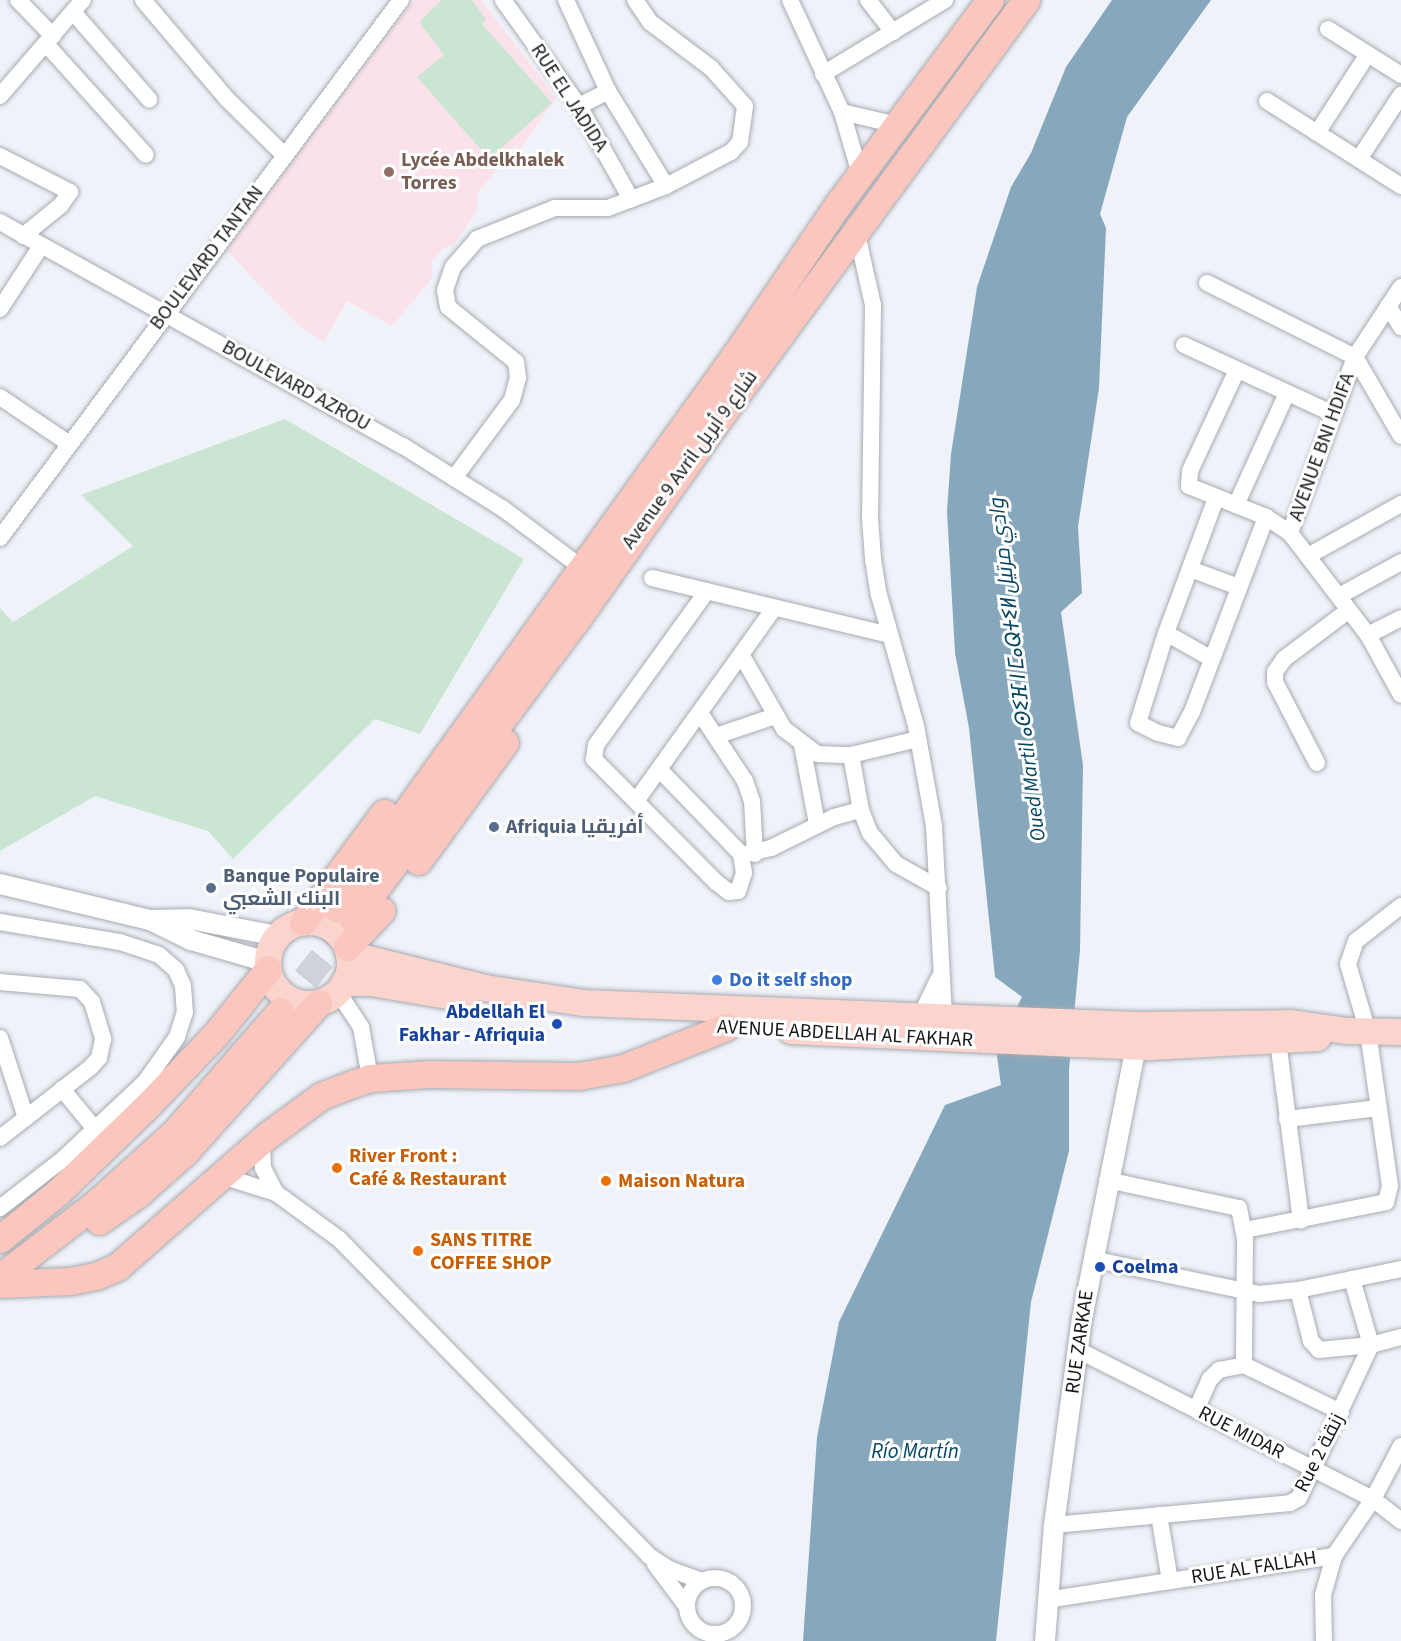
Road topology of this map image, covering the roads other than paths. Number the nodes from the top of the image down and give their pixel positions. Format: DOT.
graph roads {
  1 [pos="18,0"];
  2 [pos="142,0"];
  3 [pos="401,0"];
  4 [pos="503,0"];
  5 [pos="566,0"];
  6 [pos="635,0"];
  7 [pos="790,0"];
  8 [pos="868,0"];
  9 [pos="945,0"];
  10 [pos="990,0"];
  11 [pos="1026,0"];
  12 [pos="78,6"];
  13 [pos="1328,29"];
  14 [pos="892,32"];
  15 [pos="50,40"];
  16 [pos="1368,54"];
  17 [pos="823,74"];
  18 [pos="1401,75"];
  19 [pos="608,91"];
  20 [pos="1401,95"];
  21 [pos="0,96"];
  22 [pos="149,99"];
  23 [pos="1267,101"];
  24 [pos="579,106"];
  25 [pos="842,112"];
  26 [pos="897,125"];
  27 [pos="1317,133"];
  28 [pos="146,155"];
  29 [pos="284,155"];
  30 [pos="0,156"];
  31 [pos="1359,159"];
  32 [pos="860,174"];
  33 [pos="1401,185"];
  34 [pos="666,186"];
  35 [pos="631,199"];
  36 [pos="0,222"];
  37 [pos="857,234"];
  38 [pos="23,236"];
  39 [pos="41,246"];
  40 [pos="837,261"];
  41 [pos="867,272"];
  42 [pos="1207,283"];
  43 [pos="1401,286"];
  44 [pos="1388,306"];
  45 [pos="0,309"];
  46 [pos="166,314"];
  47 [pos="1401,327"];
  48 [pos="1184,345"];
  49 [pos="1355,357"];
  50 [pos="1237,370"];
  51 [pos="1287,393"];
  52 [pos="0,397"];
  53 [pos="1333,414"];
  54 [pos="1401,436"];
  55 [pos="68,443"];
  56 [pos="454,478"];
  57 [pos="1216,498"];
  58 [pos="1401,504"];
  59 [pos="1236,505"];
  60 [pos="7,511"];
  61 [pos="1266,517"];
  62 [pos="1290,533"];
  63 [pos="0,538"];
  64 [pos="1308,556"];
  65 [pos="1401,562"];
  66 [pos="581,567"];
  67 [pos="1190,569"];
  68 [pos="652,578"];
  69 [pos="1239,587"];
  70 [pos="707,591"];
  71 [pos="1339,596"];
  72 [pos="774,608"];
  73 [pos="1349,610"];
  74 [pos="563,618"];
  75 [pos="1401,618"];
  76 [pos="1166,633"];
  77 [pos="890,635"];
  78 [pos="1368,635"];
  79 [pos="741,656"];
  80 [pos="1212,659"];
  81 [pos="1401,695"];
  82 [pos="700,713"];
  83 [pos="775,716"];
  84 [pos="716,736"];
  85 [pos="918,739"];
  86 [pos="802,745"];
  87 [pos="851,755"];
  88 [pos="1317,763"];
  89 [pos="659,769"];
  90 [pos="636,801"];
  91 [pos="861,810"];
  92 [pos="817,824"];
  93 [pos="748,854"];
  94 [pos="0,884"];
  95 [pos="939,888"];
  96 [pos="1401,906"];
  97 [pos="345,914"];
  98 [pos="150,920"];
  99 [pos="0,922"];
  100 [pos="303,922"];
  101 [pos="277,936"];
  102 [pos="348,950"];
  103 [pos="268,965"];
  104 [pos="939,978"];
  105 [pos="0,982"];
  106 [pos="333,993"];
  107 [pos="940,1015"];
  108 [pos="726,1027"];
  109 [pos="1357,1032"];
  110 [pos="1401,1032"];
  111 [pos="1137,1036"];
  112 [pos="0,1038"];
  113 [pos="1278,1041"];
  114 [pos="370,1078"];
  115 [pos="62,1089"];
  116 [pos="1378,1108"];
  117 [pos="26,1118"];
  118 [pos="1287,1119"];
  119 [pos="95,1128"];
  120 [pos="0,1138"];
  121 [pos="262,1141"];
  122 [pos="222,1176"];
  123 [pos="1107,1180"];
  124 [pos="276,1193"];
  125 [pos="0,1208"];
  126 [pos="1301,1221"];
  127 [pos="1245,1230"];
  128 [pos="0,1239"];
  129 [pos="0,1246"];
  130 [pos="35,1254"];
  131 [pos="1092,1259"];
  132 [pos="1401,1269"];
  133 [pos="0,1277"];
  134 [pos="1352,1279"];
  135 [pos="0,1284"];
  136 [pos="1298,1290"];
  137 [pos="1245,1292"];
  138 [pos="1401,1337"];
  139 [pos="1371,1345"];
  140 [pos="1078,1350"];
  141 [pos="1244,1365"];
  142 [pos="1196,1410"];
  143 [pos="1341,1412"];
  144 [pos="1401,1446"];
  145 [pos="1314,1471"];
  146 [pos="1373,1499"];
  147 [pos="1159,1515"];
  148 [pos="1401,1521"];
  149 [pos="1054,1525"];
  150 [pos="649,1556"];
  151 [pos="1334,1556"];
  152 [pos="702,1581"];
  153 [pos="1170,1581"];
  154 [pos="1046,1600"];
  155 [pos="687,1607"];
  156 [pos="1319,1640"];
  157 [pos="1045,1641"];
  1 -- 15 [label="street"];
  2 -- 29 [label="street"];
  3 -- 29 [label="street, BOULEVARD TANTAN"];
  4 -- 24 [label="street, RUE EL JADIDA"];
  5 -- 19 [label="street"];
  6 -- 34 [label="street"];
  7 -- 17 [label="street"];
  8 -- 14 [label="street"];
  9 -- 14 [label="street"];
  10 -- 26 [label="highway, Avenue 9 Avril شارع 9 أبريل"];
  11 -- 37 [label="highway, Avenue 9 Avril شارع 9 أبريل"];
  12 -- 15 [label="street"];
  12 -- 22 [label="street"];
  13 -- 16 [label="street"];
  14 -- 17 [label="street"];
  15 -- 21 [label="street"];
  15 -- 28 [label="street"];
  16 -- 18 [label="street"];
  16 -- 27 [label="street"];
  17 -- 25 [label="street"];
  19 -- 24 [label="street"];
  19 -- 34 [label="street"];
  20 -- 31 [label="street"];
  23 -- 27 [label="street"];
  24 -- 35 [label="street, RUE EL JADIDA"];
  25 -- 26 [label="street"];
  25 -- 32 [label="street"];
  26 -- 32 [label="highway, Avenue 9 Avril شارع 9 أبريل"];
  27 -- 31 [label="street"];
  29 -- 46 [label="street, BOULEVARD TANTAN"];
  30 -- 38 [label="street"];
  31 -- 33 [label="street"];
  32 -- 66 [label="highway, Avenue 9 Avril شارع 9 أبريل"];
  34 -- 35 [label="street"];
  35 -- 56 [label="street"];
  36 -- 38 [label="street, BOULEVARD AZROU"];
  37 -- 40 [label="highway, Avenue 9 Avril شارع 9 أبريل"];
  37 -- 41 [label="street"];
  38 -- 39 [label="street, BOULEVARD AZROU"];
  39 -- 45 [label="street"];
  39 -- 46 [label="street, BOULEVARD AZROU"];
  40 -- 41 [label="street"];
  40 -- 74 [label="highway, Avenue 9 Avril شارع 9 أبريل"];
  41 -- 77 [label="street"];
  42 -- 49 [label="street"];
  43 -- 44 [label="street, AVENUE BNI HDIFA"];
  44 -- 47 [label="street"];
  44 -- 49 [label="street, AVENUE BNI HDIFA"];
  46 -- 55 [label="street, BOULEVARD TANTAN"];
  46 -- 56 [label="street, BOULEVARD AZROU"];
  48 -- 50 [label="street"];
  49 -- 53 [label="street, AVENUE BNI HDIFA"];
  49 -- 54 [label="street"];
  50 -- 51 [label="street"];
  50 -- 57 [label="street"];
  51 -- 53 [label="street"];
  51 -- 59 [label="street"];
  52 -- 55 [label="street"];
  53 -- 62 [label="street, AVENUE BNI HDIFA"];
  55 -- 60 [label="street, BOULEVARD TANTAN"];
  56 -- 66 [label="street, BOULEVARD AZROU"];
  57 -- 59 [label="street"];
  57 -- 67 [label="street"];
  58 -- 64 [label="street"];
  59 -- 61 [label="street"];
  60 -- 63 [label="street, BOULEVARD TANTAN"];
  61 -- 62 [label="street"];
  61 -- 69 [label="street"];
  62 -- 64 [label="street, AVENUE BNI HDIFA"];
  64 -- 71 [label="street, AVENUE BNI HDIFA"];
  65 -- 71 [label="street"];
  66 -- 74 [label="highway, Avenue 9 Avril شارع 9 أبريل"];
  67 -- 69 [label="street"];
  67 -- 76 [label="street"];
  68 -- 70 [label="street"];
  69 -- 80 [label="street"];
  70 -- 72 [label="street"];
  70 -- 90 [label="street"];
  71 -- 73 [label="street, AVENUE BNI HDIFA"];
  72 -- 77 [label="street"];
  72 -- 79 [label="street"];
  73 -- 78 [label="street, AVENUE BNI HDIFA"];
  73 -- 88 [label="street"];
  74 -- 97 [label="highway, Avenue 9 Avril شارع 9 أبريل"];
  74 -- 100 [label="highway"];
  74 -- 102 [label="highway"];
  75 -- 78 [label="street"];
  76 -- 80 [label="street"];
  76 -- 80 [label="street"];
  77 -- 85 [label="street"];
  78 -- 81 [label="street, AVENUE BNI HDIFA"];
  79 -- 82 [label="street"];
  79 -- 83 [label="street"];
  82 -- 84 [label="street"];
  82 -- 89 [label="street"];
  83 -- 84 [label="street"];
  83 -- 86 [label="street"];
  84 -- 93 [label="street"];
  85 -- 87 [label="street"];
  85 -- 95 [label="street"];
  86 -- 87 [label="street"];
  86 -- 92 [label="street"];
  87 -- 91 [label="street"];
  89 -- 90 [label="street"];
  89 -- 93 [label="street"];
  90 -- 93 [label="street"];
  91 -- 92 [label="street"];
  91 -- 95 [label="street"];
  92 -- 93 [label="street"];
  94 -- 98 [label="street"];
  95 -- 104 [label="street"];
  96 -- 109 [label="street"];
  98 -- 101 [label="street"];
  98 -- 103 [label="street"];
  99 -- 119 [label="street"];
  100 -- 101 [label="main road"];
  100 -- 102 [label="main road"];
  101 -- 103 [label="main road"];
  102 -- 106 [label="main road"];
  102 -- 107 [label="main road, AVENUE ABDELLAH AL FAKHAR"];
  103 -- 106 [label="main road"];
  103 -- 128 [label="highway"];
  104 -- 107 [label="street"];
  104 -- 107 [label="street"];
  105 -- 115 [label="street"];
  106 -- 108 [label="main road, AVENUE ABDELLAH AL FAKHAR"];
  106 -- 114 [label="street"];
  106 -- 130 [label="highway"];
  107 -- 111 [label="main road, AVENUE ABDELLAH AL FAKHAR"];
  108 -- 111 [label="main road, AVENUE ABDELLAH AL FAKHAR"];
  108 -- 114 [label="highway"];
  109 -- 110 [label="main road, AVENUE ABDELLAH AL FAKHAR"];
  109 -- 111 [label="main road, AVENUE ABDELLAH AL FAKHAR"];
  109 -- 113 [label="main road, AVENUE ABDELLAH AL FAKHAR"];
  109 -- 116 [label="street"];
  111 -- 113 [label="main road, AVENUE ABDELLAH AL FAKHAR"];
  111 -- 123 [label="street, RUE ZARKAE"];
  112 -- 117 [label="street"];
  113 -- 118 [label="street"];
  114 -- 121 [label="highway"];
  115 -- 117 [label="street"];
  115 -- 119 [label="street"];
  116 -- 118 [label="street"];
  116 -- 126 [label="street"];
  117 -- 120 [label="street"];
  118 -- 126 [label="street"];
  119 -- 125 [label="street"];
  121 -- 122 [label="highway"];
  121 -- 124 [label="street"];
  122 -- 124 [label="street"];
  122 -- 135 [label="highway"];
  123 -- 127 [label="street"];
  123 -- 131 [label="street, RUE ZARKAE"];
  124 -- 150 [label="street"];
  126 -- 127 [label="street"];
  127 -- 137 [label="street"];
  129 -- 130 [label="highway"];
  130 -- 133 [label="highway"];
  131 -- 137 [label="street"];
  131 -- 140 [label="street, RUE ZARKAE"];
  132 -- 134 [label="street"];
  134 -- 136 [label="street"];
  134 -- 139 [label="street"];
  136 -- 137 [label="street"];
  136 -- 139 [label="street"];
  137 -- 141 [label="street"];
  138 -- 139 [label="street"];
  139 -- 143 [label="street, Rue 2 زنقة"];
  140 -- 142 [label="street, RUE MIDAR"];
  140 -- 149 [label="street, RUE ZARKAE"];
  141 -- 142 [label="street"];
  141 -- 143 [label="street"];
  142 -- 145 [label="street, RUE MIDAR"];
  143 -- 145 [label="street, Rue 2 زنقة"];
  144 -- 146 [label="street, RUE AL FALLAH"];
  145 -- 146 [label="street, RUE MIDAR"];
  145 -- 147 [label="street, Rue 2 زنقة"];
  146 -- 148 [label="street, RUE MIDAR"];
  146 -- 151 [label="street, RUE AL FALLAH"];
  147 -- 149 [label="street, Rue 2 زنقة"];
  147 -- 153 [label="street"];
  149 -- 154 [label="street, RUE ZARKAE"];
  150 -- 152 [label="street"];
  150 -- 155 [label="street"];
  151 -- 153 [label="street, RUE AL FALLAH"];
  151 -- 156 [label="street"];
  152 -- 155 [label="street"];
  152 -- 155 [label="street"];
  153 -- 154 [label="street, RUE AL FALLAH"];
  154 -- 157 [label="street, RUE ZARKAE"];
}
